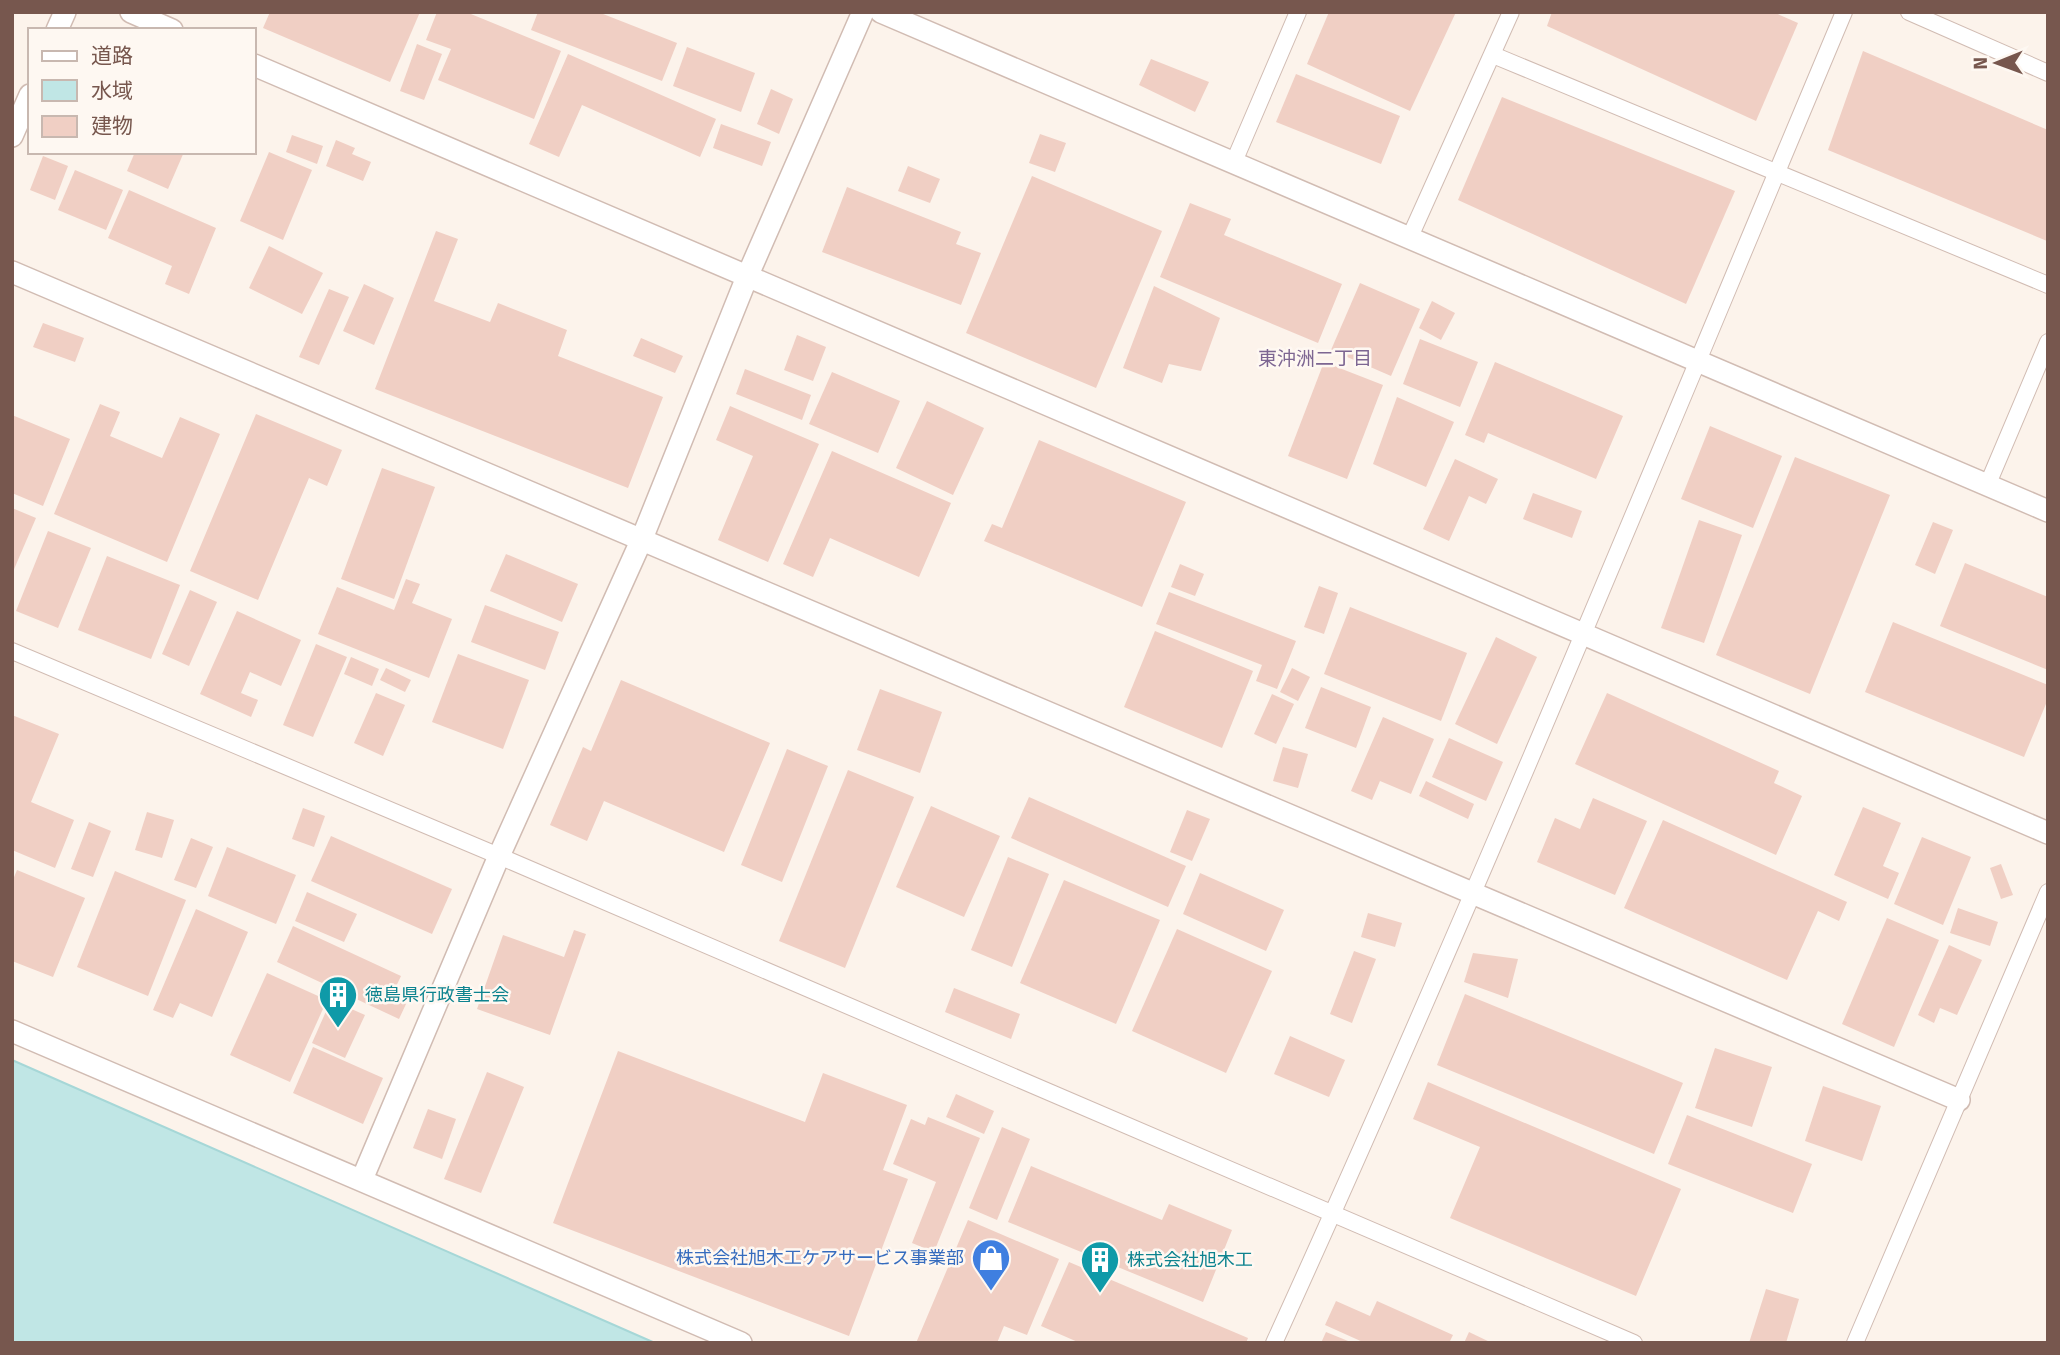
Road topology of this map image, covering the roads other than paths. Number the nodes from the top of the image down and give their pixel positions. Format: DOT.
graph roads {
  1 [pos="65,12"];
  2 [pos="131,12"];
  3 [pos="863,12"];
  4 [pos="880,12"];
  5 [pos="1298,12"];
  6 [pos="1511,12"];
  7 [pos="1844,12"];
  8 [pos="1909,12"];
  9 [pos="58,28"];
  10 [pos="167,28"];
  11 [pos="1493,55"];
  12 [pos="256,66"];
  13 [pos="2048,73"];
  14 [pos="28,99"];
  15 [pos="12,136"];
  16 [pos="1233,164"];
  17 [pos="1777,171"];
  18 [pos="1409,239"];
  19 [pos="12,272"];
  20 [pos="747,277"];
  21 [pos="2048,285"];
  22 [pos="2048,342"];
  23 [pos="1698,362"];
  24 [pos="1987,486"];
  25 [pos="2048,512"];
  26 [pos="641,541"];
  27 [pos="1583,634"];
  28 [pos="12,651"];
  29 [pos="2048,833"];
  30 [pos="499,856"];
  31 [pos="2048,892"];
  32 [pos="1471,894"];
  33 [pos="12,1030"];
  34 [pos="1959,1100"];
  35 [pos="363,1177"];
  36 [pos="1334,1213"];
  37 [pos="741,1343"];
  38 [pos="751,1343"];
  39 [pos="1274,1343"];
  40 [pos="1634,1343"];
  41 [pos="1855,1343"];
  1 -- 9 [label="street"];
  2 -- 10 [label="street"];
  3 -- 20 [label="street"];
  4 -- 16 [label="street"];
  5 -- 16 [label="street"];
  6 -- 11 [label="street"];
  7 -- 17 [label="street"];
  8 -- 13 [label="street"];
  11 -- 17 [label="street"];
  11 -- 18 [label="street"];
  12 -- 20 [label="street"];
  14 -- 15 [label="street"];
  16 -- 18 [label="street"];
  17 -- 21 [label="street"];
  17 -- 23 [label="street"];
  18 -- 23 [label="street"];
  19 -- 26 [label="street"];
  20 -- 26 [label="street"];
  20 -- 27 [label="street"];
  22 -- 24 [label="street"];
  23 -- 24 [label="street"];
  23 -- 27 [label="street"];
  24 -- 25 [label="street"];
  26 -- 30 [label="street"];
  26 -- 32 [label="street"];
  27 -- 29 [label="street"];
  27 -- 32 [label="street"];
  28 -- 30 [label="street"];
  30 -- 35 [label="street"];
  30 -- 36 [label="street"];
  31 -- 34 [label="street"];
  32 -- 34 [label="street"];
  32 -- 36 [label="street"];
  33 -- 35 [label="street"];
  33 -- 37 [label="street"];
  34 -- 41 [label="street"];
  35 -- 38 [label="street"];
  36 -- 39 [label="street"];
  36 -- 40 [label="street"];
}
